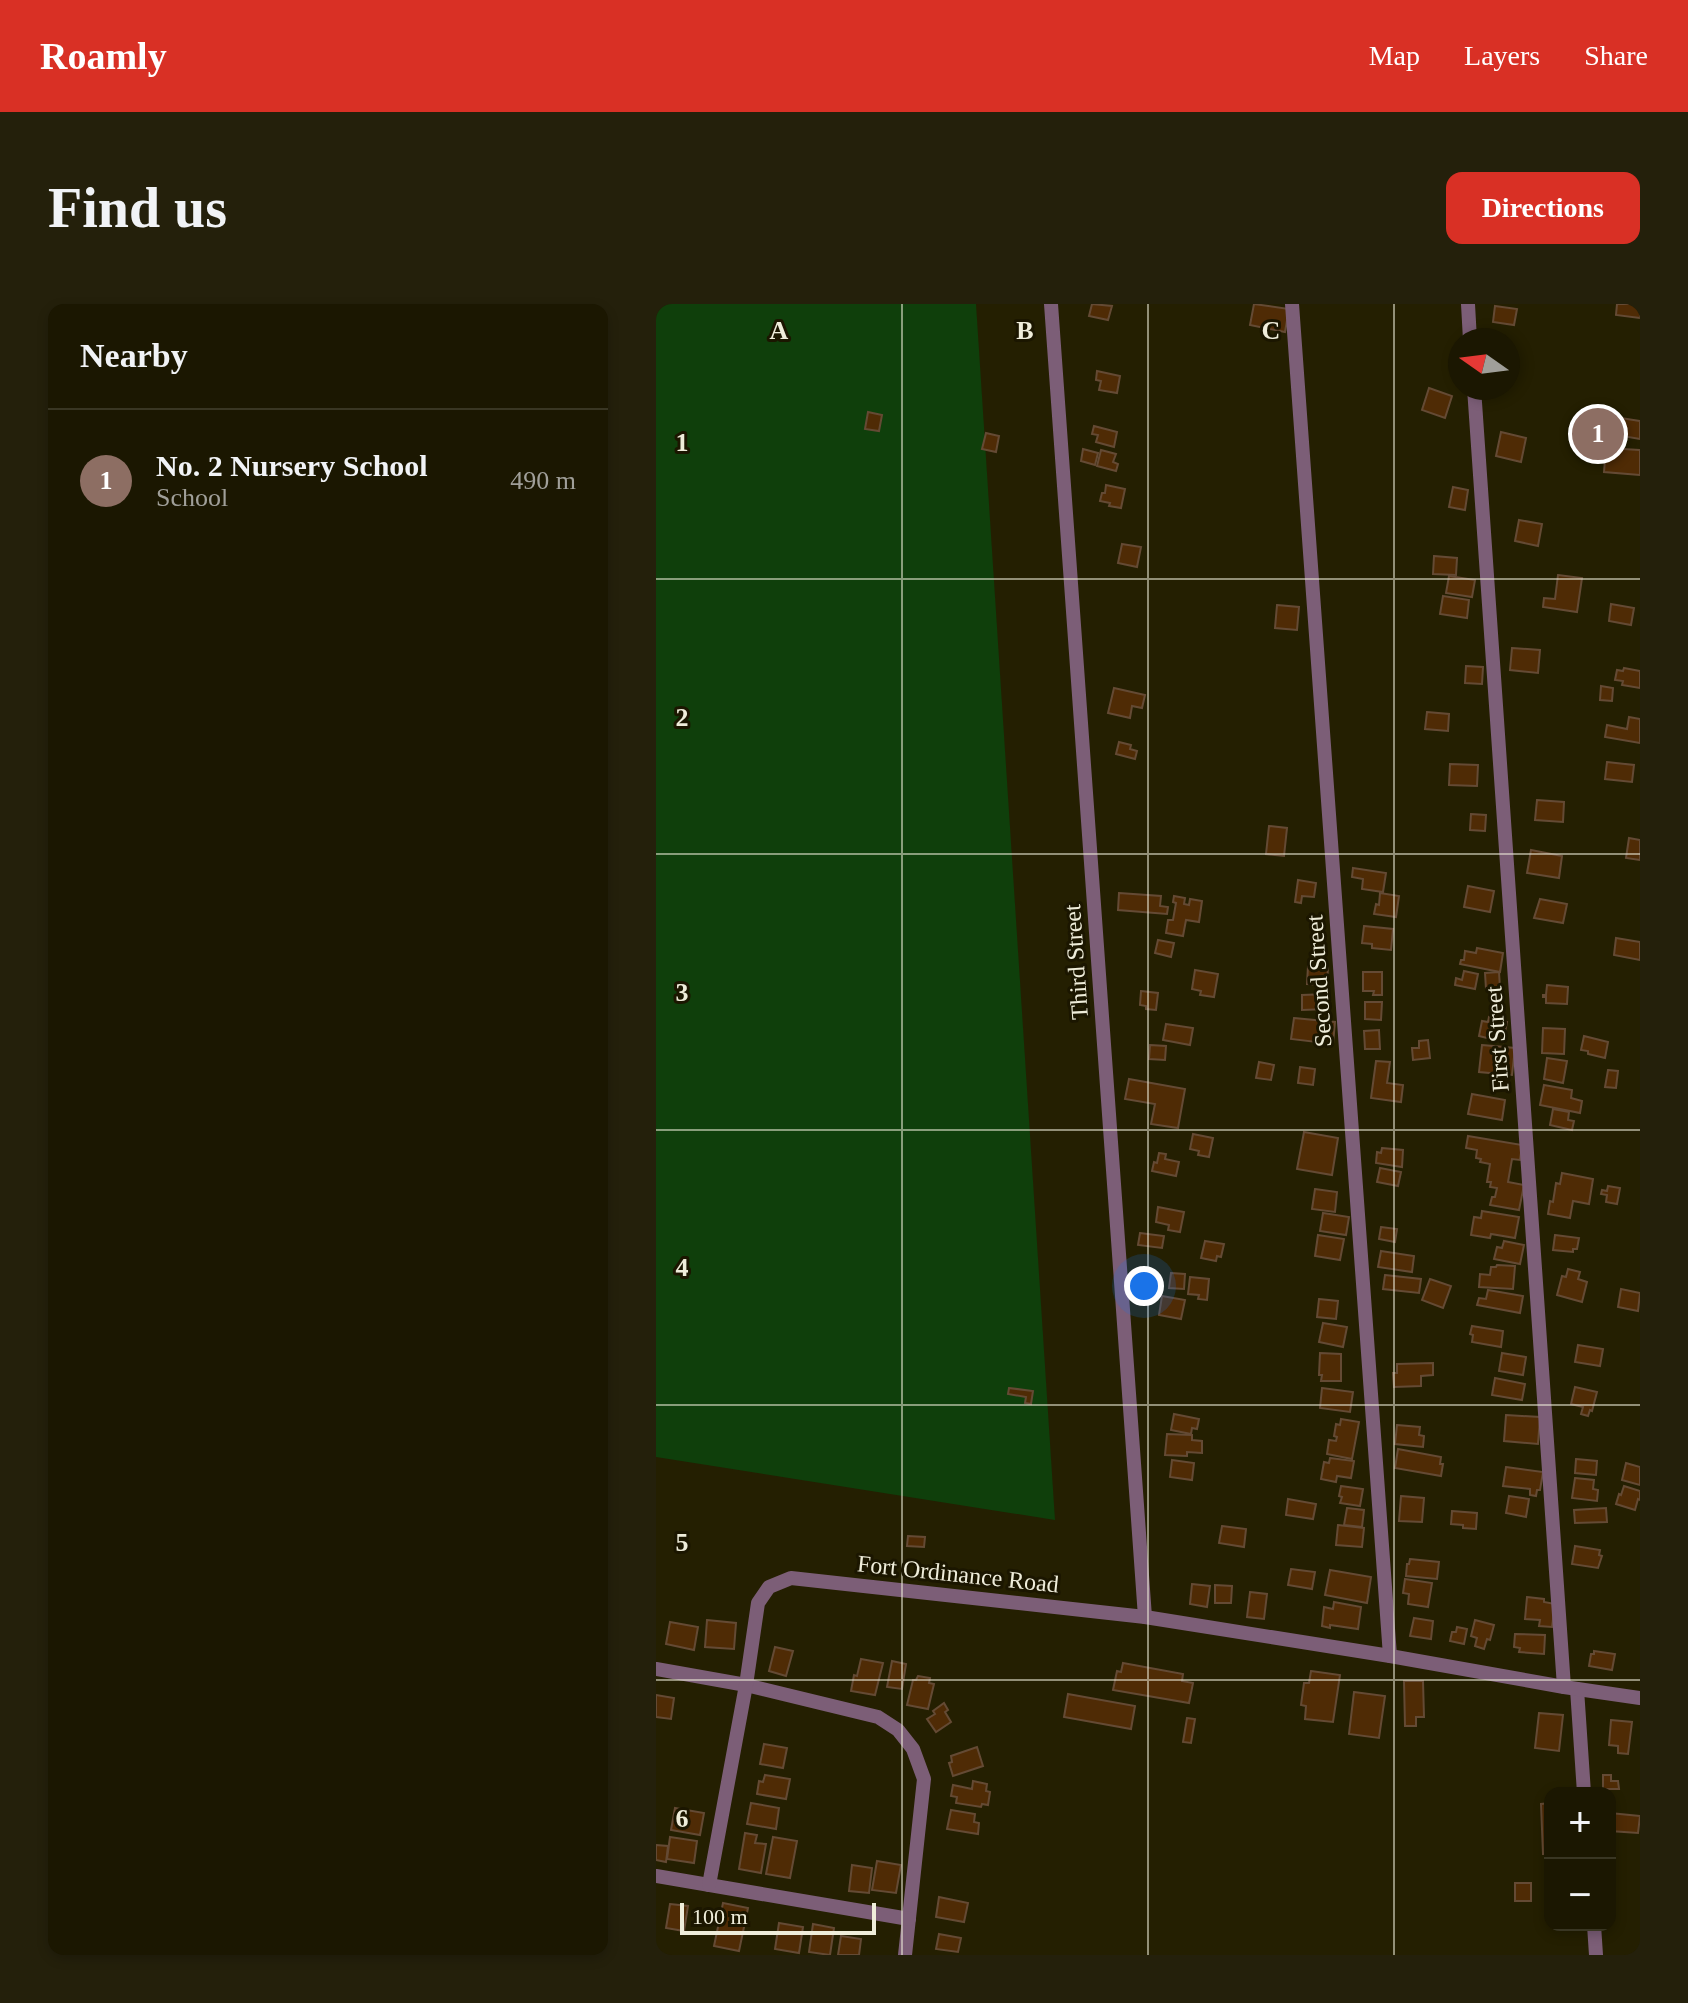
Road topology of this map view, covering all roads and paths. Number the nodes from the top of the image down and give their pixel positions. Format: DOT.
graph roads {
  1 [pos="1051,304"];
  2 [pos="1292,304"];
  3 [pos="1468,304"];
  4 [pos="1469,328"];
  5 [pos="1475,400"];
  6 [pos="1145,1617"];
  7 [pos="1390,1656"];
  8 [pos="656,1669"];
  9 [pos="746,1685"];
  10 [pos="1571,1688"];
  11 [pos="1640,1698"];
  12 [pos="1583,1787"];
  13 [pos="656,1876"];
  14 [pos="709,1885"];
  15 [pos="909,1919"];
  16 [pos="1594,1931"];
  17 [pos="905,1955"];
  18 [pos="1596,1955"];
  1 -- 6 [label="street, Third Street"];
  2 -- 7 [label="street, Second Street"];
  3 -- 4 [label="street"];
  5 -- 10 [label="street, First Street"];
  6 -- 7 [label="street, Fort Ordinance Road"];
  6 -- 9 [label="street, Fort Ordinance Road"];
  7 -- 10 [label="street, Fort Ordinance Road"];
  8 -- 9 [label="street"];
  9 -- 14 [label="street"];
  9 -- 15 [label="street"];
  10 -- 11 [label="street, Fort Ordinance Road"];
  10 -- 12 [label="street, First Street"];
  13 -- 14 [label="street"];
  14 -- 15 [label="street"];
  15 -- 17 [label="street"];
  16 -- 18 [label="street"];
}
